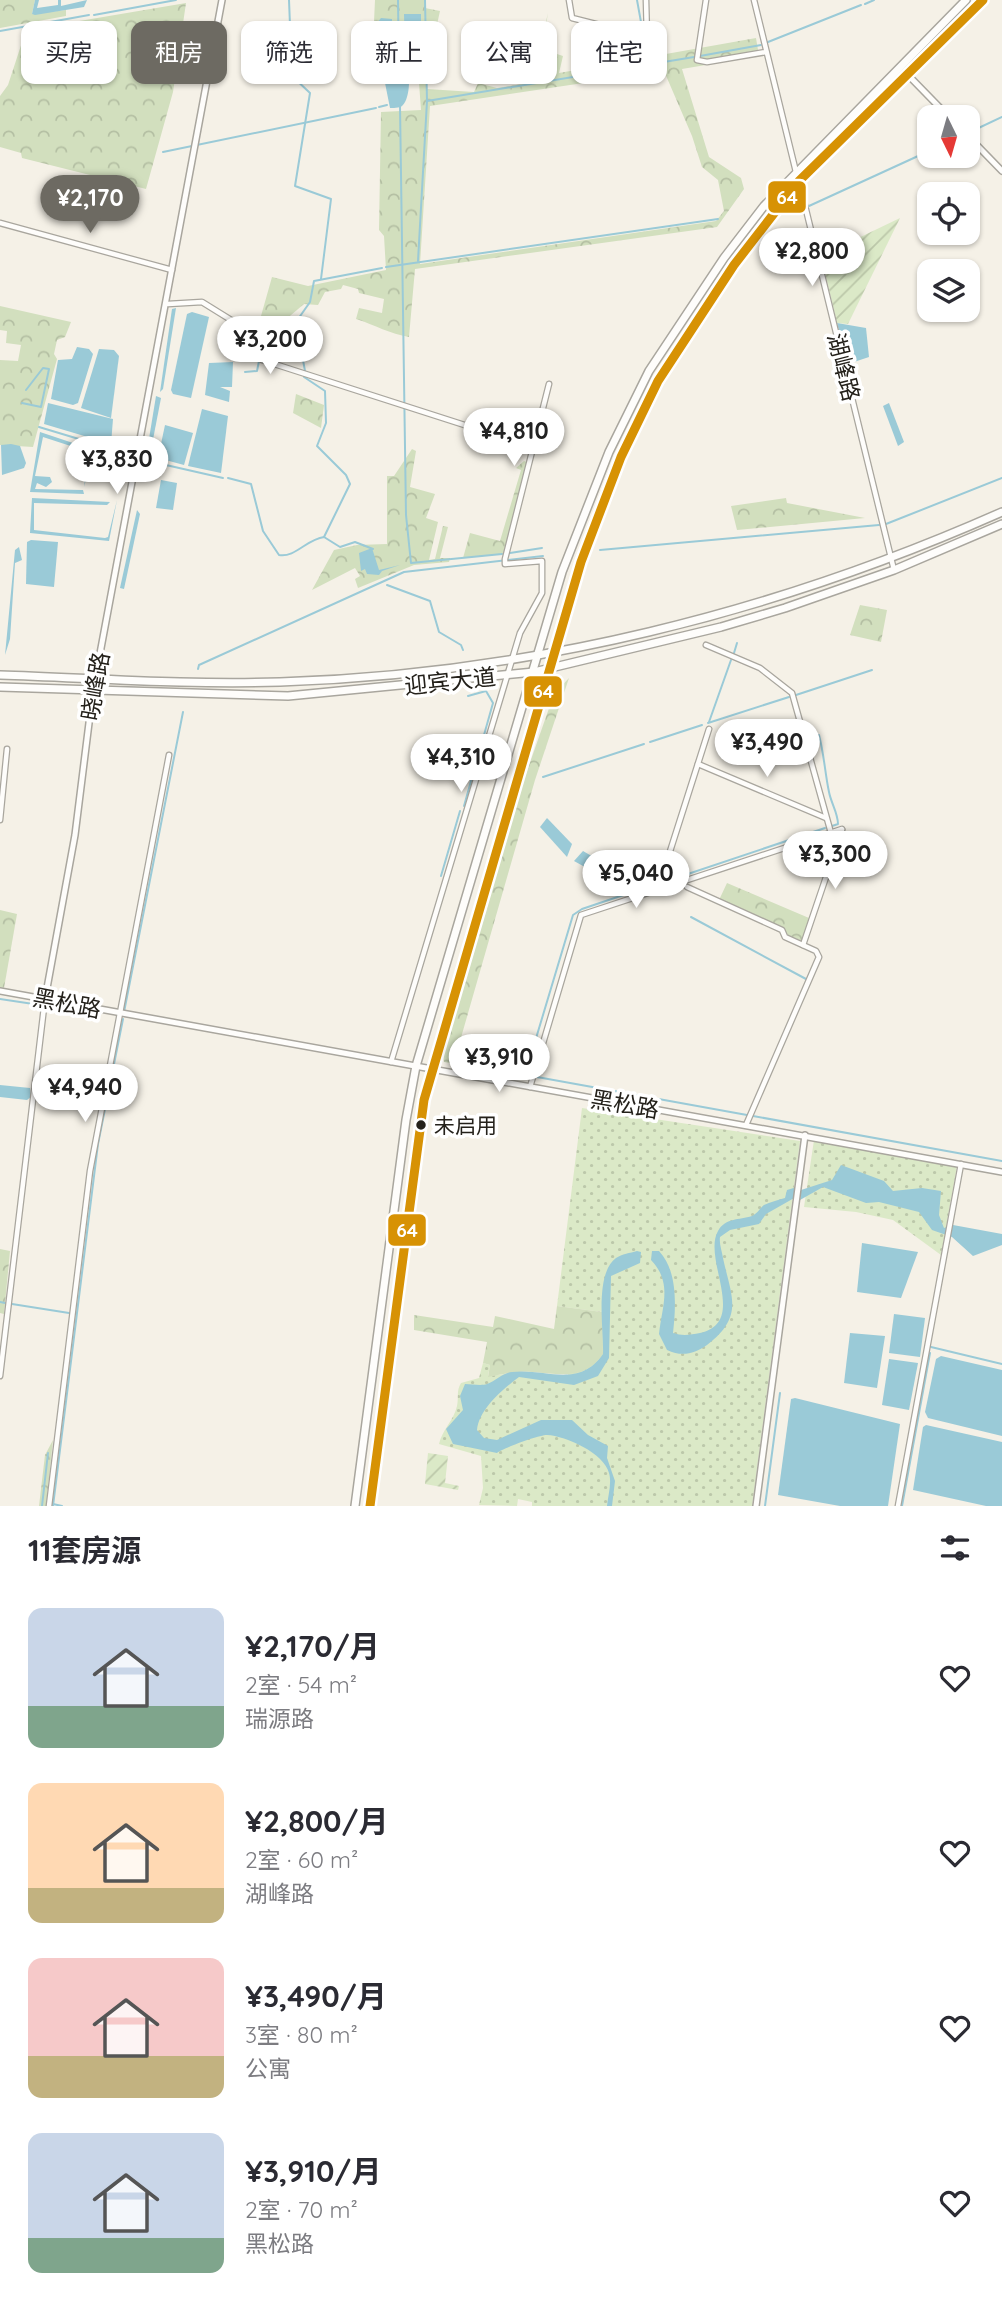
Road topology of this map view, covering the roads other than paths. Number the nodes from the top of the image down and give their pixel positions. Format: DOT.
graph roads {
  1 [pos="222,0"];
  2 [pos="569,0"];
  3 [pos="646,0"];
  4 [pos="706,0"];
  5 [pos="754,0"];
  6 [pos="966,0"];
  7 [pos="983,0"];
  8 [pos="766,51"];
  9 [pos="907,74"];
  10 [pos="937,105"];
  11 [pos="980,148"];
  12 [pos="796,171"];
  13 [pos="1002,171"];
  14 [pos="799,181"];
  15 [pos="0,223"];
  16 [pos="173,270"];
  17 [pos="168,304"];
  18 [pos="548,384"];
  19 [pos="533,447"];
  20 [pos="1002,512"];
  21 [pos="1002,524"];
  22 [pos="916,547"];
  23 [pos="891,558"];
  24 [pos="923,558"];
  25 [pos="867,566"];
  26 [pos="894,570"];
  27 [pos="872,579"];
  28 [pos="706,645"];
  29 [pos="553,653"];
  30 [pos="537,657"];
  31 [pos="512,660"];
  32 [pos="549,668"];
  33 [pos="534,672"];
  34 [pos="0,675"];
  35 [pos="508,675"];
  36 [pos="95,678"];
  37 [pos="0,687"];
  38 [pos="93,691"];
  39 [pos="709,729"];
  40 [pos="7,749"];
  41 [pos="169,755"];
  42 [pos="698,764"];
  43 [pos="826,818"];
  44 [pos="0,820"];
  45 [pos="831,833"];
  46 [pos="687,887"];
  47 [pos="658,890"];
  48 [pos="803,945"];
  49 [pos="0,991"];
  50 [pos="46,999"];
  51 [pos="119,1013"];
  52 [pos="423,1043"];
  53 [pos="438,1047"];
  54 [pos="391,1063"];
  55 [pos="416,1066"];
  56 [pos="431,1069"];
  57 [pos="530,1087"];
  58 [pos="410,1097"];
  59 [pos="424,1100"];
  60 [pos="746,1125"];
  61 [pos="805,1135"];
  62 [pos="961,1164"];
  63 [pos="1002,1172"];
  64 [pos="0,1376"];
  65 [pos="49,1504"];
  66 [pos="355,1506"];
  67 [pos="370,1506"];
  68 [pos="756,1506"];
  69 [pos="898,1506"];
  1 -- 16 [label="street, 晓峰路"];
  2 -- 3 [label="street"];
  4 -- 8 [label="street"];
  5 -- 8 [label="street, 湖峰路"];
  6 -- 12 [label="main road"];
  7 -- 9 [label="main road"];
  8 -- 12 [label="street, 湖峰路"];
  9 -- 10 [label="street"];
  9 -- 14 [label="main road"];
  11 -- 13 [label="street"];
  12 -- 14 [label="street, 湖峰路"];
  12 -- 30 [label="main road"];
  14 -- 23 [label="street, 湖峰路"];
  14 -- 29 [label="main road"];
  15 -- 16 [label="street"];
  16 -- 17 [label="street, 晓峰路"];
  17 -- 19 [label="street"];
  17 -- 36 [label="street, 晓峰路"];
  18 -- 19 [label="street"];
  19 -- 31 [label="street"];
  20 -- 22 [label="main road, 迎宾大道"];
  21 -- 24 [label="main road, 迎宾大道"];
  22 -- 23 [label="main road, 迎宾大道"];
  22 -- 24 [label="main road"];
  23 -- 25 [label="main road, 迎宾大道"];
  23 -- 26 [label="street, 湖峰路"];
  24 -- 26 [label="main road, 迎宾大道"];
  25 -- 27 [label="main road"];
  25 -- 29 [label="main road, 迎宾大道"];
  26 -- 27 [label="main road, 迎宾大道"];
  27 -- 32 [label="main road, 迎宾大道"];
  28 -- 43 [label="street"];
  29 -- 30 [label="main road, 迎宾大道"];
  29 -- 32 [label="main road"];
  30 -- 31 [label="main road, 迎宾大道"];
  30 -- 33 [label="main road"];
  31 -- 35 [label="street"];
  31 -- 36 [label="main road, 迎宾大道"];
  32 -- 33 [label="main road, 迎宾大道"];
  32 -- 53 [label="main road"];
  33 -- 35 [label="main road, 迎宾大道"];
  33 -- 52 [label="main road"];
  34 -- 36 [label="main road, 迎宾大道"];
  35 -- 38 [label="main road, 迎宾大道"];
  35 -- 54 [label="street"];
  36 -- 38 [label="street, 晓峰路"];
  37 -- 38 [label="main road, 迎宾大道"];
  38 -- 50 [label="street, 晓峰路"];
  39 -- 42 [label="street"];
  40 -- 44 [label="street"];
  41 -- 51 [label="street"];
  42 -- 43 [label="street"];
  42 -- 47 [label="street"];
  43 -- 45 [label="street"];
  45 -- 47 [label="street"];
  45 -- 48 [label="street"];
  46 -- 48 [label="street"];
  47 -- 57 [label="street"];
  48 -- 60 [label="street"];
  49 -- 50 [label="street, 黑松路"];
  50 -- 51 [label="street, 黑松路"];
  50 -- 64 [label="street, 晓峰路"];
  51 -- 54 [label="street, 黑松路"];
  51 -- 65 [label="street"];
  52 -- 53 [label="main road"];
  52 -- 55 [label="main road"];
  53 -- 56 [label="main road"];
  54 -- 55 [label="street, 黑松路"];
  55 -- 56 [label="street, 黑松路"];
  55 -- 58 [label="main road"];
  56 -- 57 [label="street, 黑松路"];
  56 -- 59 [label="main road"];
  57 -- 60 [label="street, 黑松路"];
  58 -- 59 [label="main road"];
  58 -- 66 [label="main road"];
  59 -- 67 [label="main road"];
  60 -- 61 [label="street, 黑松路"];
  61 -- 62 [label="street, 黑松路"];
  61 -- 68 [label="street"];
  62 -- 63 [label="street, 黑松路"];
  62 -- 69 [label="street"];
}
